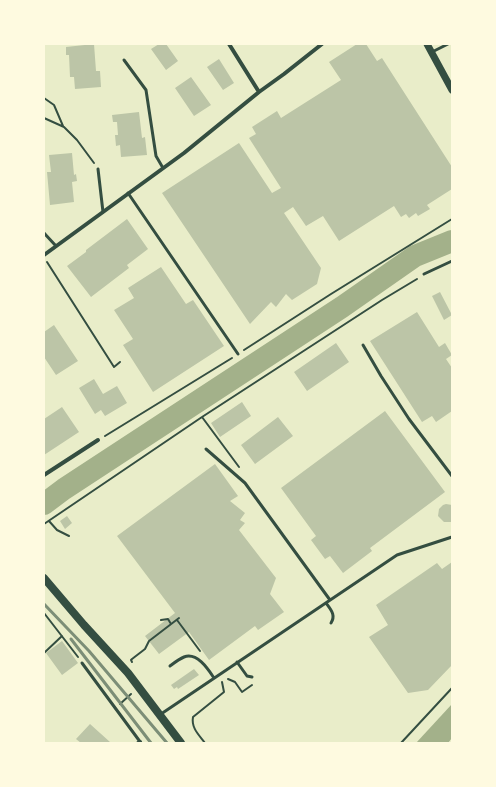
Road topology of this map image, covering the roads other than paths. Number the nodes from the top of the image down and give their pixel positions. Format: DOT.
graph roads {
  1 [pos="229,44"];
  2 [pos="322,44"];
  3 [pos="428,44"];
  4 [pos="448,44"];
  5 [pos="432,52"];
  6 [pos="124,60"];
  7 [pos="452,90"];
  8 [pos="259,92"];
  9 [pos="162,168"];
  10 [pos="98,169"];
  11 [pos="128,193"];
  12 [pos="103,212"];
  13 [pos="44,234"];
  14 [pos="56,246"];
  15 [pos="44,256"];
  16 [pos="452,261"];
  17 [pos="424,274"];
  18 [pos="363,345"];
  19 [pos="238,354"];
  20 [pos="98,440"];
  21 [pos="206,449"];
  22 [pos="44,475"];
  23 [pos="452,476"];
  24 [pos="452,537"];
  25 [pos="44,578"];
  26 [pos="330,600"];
  27 [pos="326,603"];
  28 [pos="331,623"];
  29 [pos="237,662"];
  30 [pos="82,663"];
  31 [pos="170,666"];
  32 [pos="214,678"];
  33 [pos="252,678"];
  34 [pos="160,715"];
  35 [pos="140,742"];
  36 [pos="181,743"];
  1 -- 8 [label="street"];
  2 -- 8 [label="street"];
  3 -- 5 [label="street"];
  4 -- 5 [label="lane"];
  5 -- 7 [label="street"];
  6 -- 9 [label="lane"];
  8 -- 9 [label="street"];
  9 -- 11 [label="street"];
  10 -- 12 [label="lane"];
  11 -- 12 [label="street"];
  11 -- 19 [label="lane"];
  12 -- 14 [label="street"];
  13 -- 14 [label="lane"];
  14 -- 15 [label="street"];
  16 -- 17 [label="lane"];
  18 -- 23 [label="lane"];
  20 -- 22 [label="street"];
  21 -- 26 [label="lane"];
  24 -- 26 [label="lane"];
  25 -- 34 [label="main road"];
  26 -- 27 [label="lane"];
  27 -- 28 [label="lane"];
  27 -- 29 [label="lane"];
  29 -- 32 [label="lane"];
  29 -- 33 [label="lane"];
  30 -- 35 [label="lane"];
  31 -- 32 [label="lane"];
  32 -- 34 [label="lane"];
  34 -- 36 [label="main road"];
}
